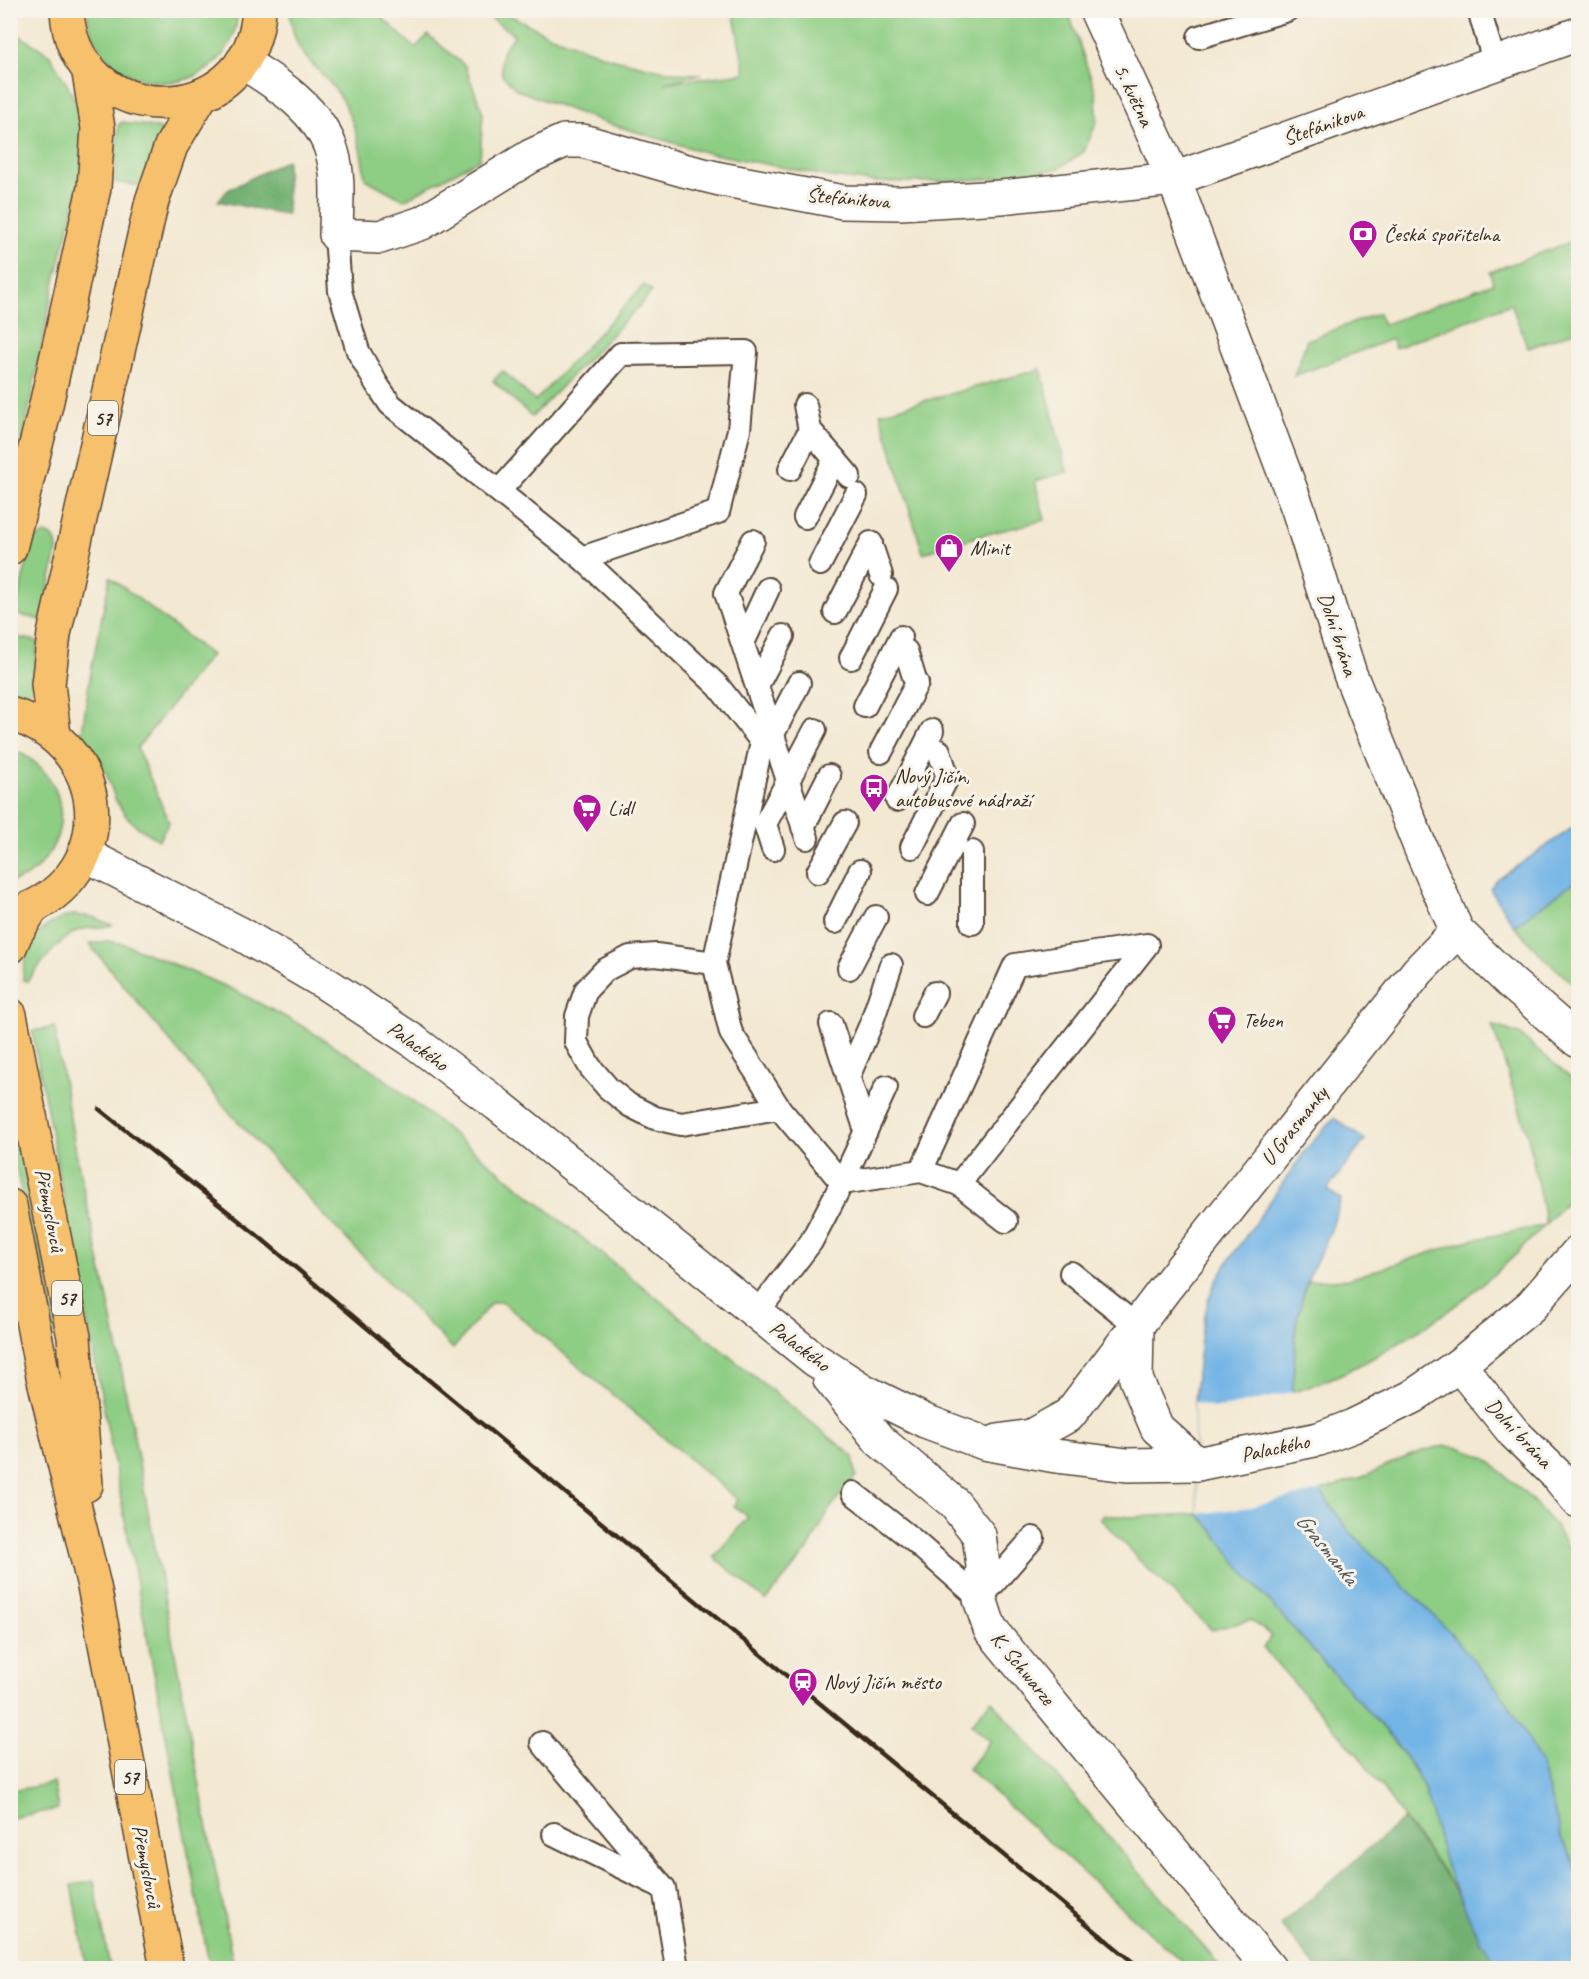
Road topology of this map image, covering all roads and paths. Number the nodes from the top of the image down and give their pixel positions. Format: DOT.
graph roads {
  1 [pos="67,10"];
  2 [pos="259,10"];
  3 [pos="1096,10"];
  4 [pos="1287,10"];
  5 [pos="1479,10"];
  6 [pos="1578,34"];
  7 [pos="1199,37"];
  8 [pos="242,63"];
  9 [pos="1495,64"];
  10 [pos="88,67"];
  11 [pos="201,96"];
  12 [pos="1174,179"];
  13 [pos="336,235"];
  14 [pos="805,405"];
  15 [pos="810,430"];
  16 [pos="790,470"];
  17 [pos="846,476"];
  18 [pos="499,491"];
  19 [pos="805,517"];
  20 [pos="753,541"];
  21 [pos="10,548"];
  22 [pos="582,558"];
  23 [pos="820,564"];
  24 [pos="768,589"];
  25 [pos="835,612"];
  26 [pos="783,636"];
  27 [pos="743,642"];
  28 [pos="851,658"];
  29 [pos="798,684"];
  30 [pos="757,686"];
  31 [pos="866,706"];
  32 [pos="10,714"];
  33 [pos="814,729"];
  34 [pos="773,734"];
  35 [pos="54,735"];
  36 [pos="881,752"];
  37 [pos="829,776"];
  38 [pos="788,780"];
  39 [pos="897,800"];
  40 [pos="845,823"];
  41 [pos="963,824"];
  42 [pos="912,847"];
  43 [pos="773,849"];
  44 [pos="972,852"];
  45 [pos="84,854"];
  46 [pos="860,871"];
  47 [pos="818,872"];
  48 [pos="927,894"];
  49 [pos="21,911"];
  50 [pos="876,917"];
  51 [pos="972,923"];
  52 [pos="835,924"];
  53 [pos="1457,931"];
  54 [pos="10,947"];
  55 [pos="714,963"];
  56 [pos="891,964"];
  57 [pos="849,968"];
  58 [pos="935,993"];
  59 [pos="10,1015"];
  60 [pos="924,1016"];
  61 [pos="831,1024"];
  62 [pos="1578,1041"];
  63 [pos="849,1077"];
  64 [pos="886,1087"];
  65 [pos="779,1108"];
  66 [pos="866,1131"];
  67 [pos="921,1171"];
  68 [pos="842,1183"];
  69 [pos="959,1184"];
  70 [pos="10,1206"];
  71 [pos="1006,1221"];
  72 [pos="1578,1252"];
  73 [pos="1071,1273"];
  74 [pos="10,1305"];
  75 [pos="758,1313"];
  76 [pos="1137,1326"];
  77 [pos="37,1345"];
  78 [pos="814,1359"];
  79 [pos="1459,1365"];
  80 [pos="984,1443"];
  81 [pos="1197,1464"];
  82 [pos="853,1493"];
  83 [pos="1578,1501"];
  84 [pos="1033,1538"];
  85 [pos="94,1586"];
  86 [pos="980,1599"];
  87 [pos="542,1743"];
  88 [pos="554,1834"];
  89 [pos="664,1888"];
  90 [pos="167,1968"];
  91 [pos="677,1968"];
  92 [pos="1269,1968"];
  1 -- 10 [label="main road, 57"];
  2 -- 8 [label="main road, 57"];
  3 -- 12 [label="street, 5. května"];
  4 -- 7 [label="lane"];
  5 -- 9 [label="lane"];
  6 -- 9 [label="street, Štefánikova"];
  8 -- 11 [label="main road, 57"];
  8 -- 13 [label="street"];
  9 -- 12 [label="street, Štefánikova"];
  10 -- 11 [label="main road, 57"];
  10 -- 21 [label="main road, 57"];
  11 -- 35 [label="main road, 57"];
  12 -- 13 [label="street, Štefánikova"];
  12 -- 53 [label="street, Dolní brána"];
  13 -- 18 [label="lane"];
  14 -- 15 [label="lane"];
  15 -- 16 [label="lane"];
  15 -- 17 [label="lane"];
  17 -- 19 [label="lane"];
  17 -- 23 [label="lane"];
  18 -- 22 [label="lane"];
  18 -- 22 [label="lane"];
  20 -- 27 [label="lane"];
  22 -- 55 [label="lane"];
  24 -- 27 [label="lane"];
  25 -- 28 [label="lane"];
  26 -- 30 [label="lane"];
  27 -- 30 [label="lane"];
  29 -- 34 [label="lane"];
  30 -- 34 [label="lane"];
  31 -- 36 [label="lane"];
  32 -- 35 [label="main road"];
  33 -- 38 [label="lane"];
  34 -- 38 [label="lane"];
  35 -- 45 [label="main road"];
  37 -- 38 [label="lane"];
  38 -- 43 [label="lane"];
  39 -- 42 [label="lane"];
  40 -- 47 [label="lane"];
  41 -- 48 [label="lane"];
  44 -- 51 [label="lane"];
  45 -- 49 [label="main road"];
  45 -- 75 [label="street, Palackého"];
  46 -- 52 [label="lane"];
  49 -- 54 [label="main road"];
  50 -- 57 [label="lane"];
  53 -- 62 [label="street, Dolní brána"];
  53 -- 76 [label="street, U Grasmanky"];
  55 -- 65 [label="lane"];
  55 -- 65 [label="lane"];
  56 -- 63 [label="lane"];
  58 -- 60 [label="lane"];
  59 -- 85 [label="main road, Přemyslovců / 57"];
  61 -- 63 [label="lane"];
  63 -- 66 [label="lane"];
  64 -- 66 [label="lane"];
  65 -- 68 [label="lane"];
  66 -- 68 [label="lane"];
  67 -- 68 [label="lane"];
  67 -- 69 [label="lane"];
  67 -- 69 [label="lane"];
  68 -- 75 [label="lane"];
  69 -- 71 [label="lane"];
  70 -- 77 [label="main road, Přemyslovců"];
  72 -- 79 [label="street, Palackého"];
  73 -- 76 [label="lane"];
  74 -- 77 [label="lane"];
  75 -- 78 [label="street, Palackého"];
  76 -- 80 [label="street, U Grasmanky"];
  76 -- 81 [label="street"];
  77 -- 85 [label="main road, Přemyslovců"];
  78 -- 80 [label="street, Palackého"];
  78 -- 86 [label="street, K. Schwarze"];
  79 -- 81 [label="street, Palackého"];
  79 -- 83 [label="street, Dolní brána"];
  80 -- 81 [label="street, Palackého"];
  82 -- 86 [label="lane"];
  84 -- 86 [label="lane"];
  85 -- 90 [label="main road, Přemyslovců / 57"];
  86 -- 92 [label="street, K. Schwarze"];
  87 -- 89 [label="lane"];
  88 -- 89 [label="lane"];
  89 -- 91 [label="lane"];
}
